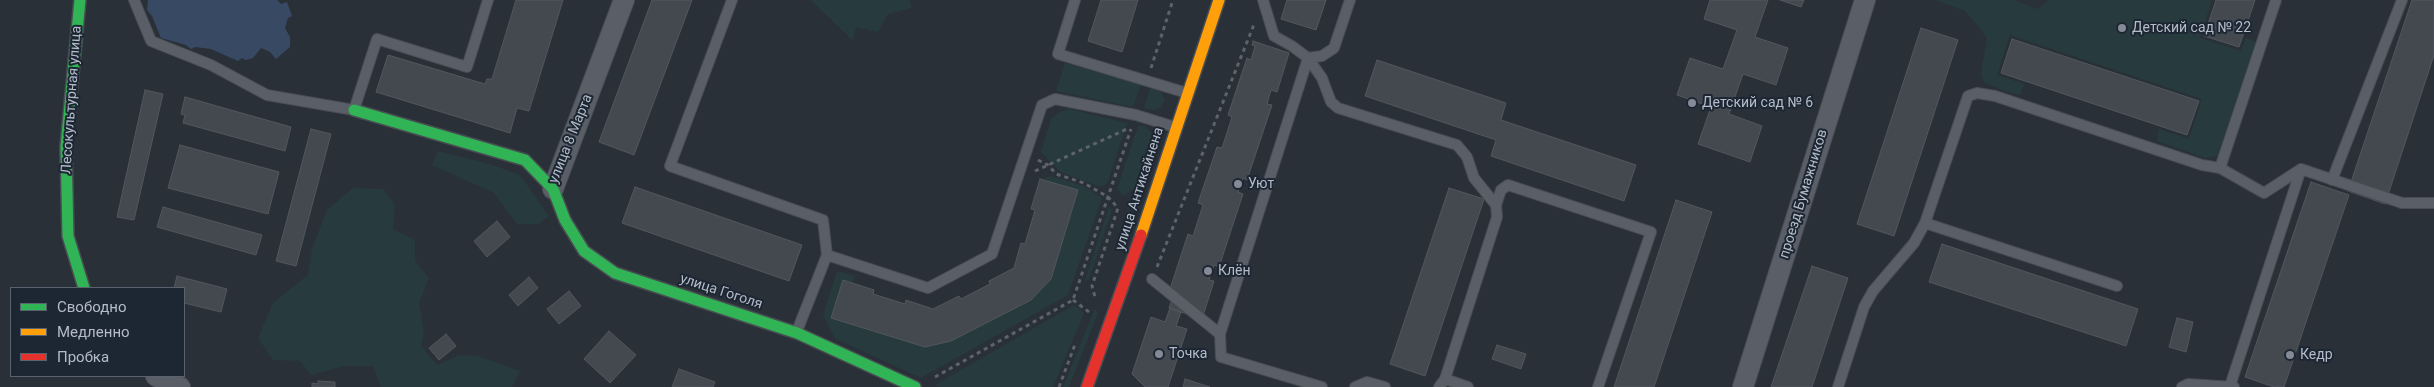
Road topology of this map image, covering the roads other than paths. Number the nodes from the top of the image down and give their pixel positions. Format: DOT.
graph roads {
  1 [pos="80,0"];
  2 [pos="134,0"];
  3 [pos="488,0"];
  4 [pos="624,0"];
  5 [pos="732,0"];
  6 [pos="1075,0"];
  7 [pos="1219,0"];
  8 [pos="1350,0"];
  9 [pos="1864,0"];
  10 [pos="2276,0"];
  11 [pos="2402,0"];
  12 [pos="1262,1"];
  13 [pos="1308,58"];
  14 [pos="1188,93"];
  15 [pos="354,110"];
  16 [pos="1176,127"];
  17 [pos="2220,168"];
  18 [pos="2300,169"];
  19 [pos="2332,180"];
  20 [pos="552,189"];
  21 [pos="2434,203"];
  22 [pos="1496,205"];
  23 [pos="1925,223"];
  24 [pos="827,255"];
  25 [pos="1152,279"];
  26 [pos="2117,286"];
  27 [pos="84,287"];
  28 [pos="796,333"];
  29 [pos="1220,334"];
  30 [pos="158,377"];
  31 [pos="1442,383"];
  32 [pos="2232,386"];
  33 [pos="180,387"];
  34 [pos="915,387"];
  35 [pos="1087,387"];
  36 [pos="1322,387"];
  37 [pos="1355,387"];
  38 [pos="1385,387"];
  39 [pos="1468,387"];
  40 [pos="1598,387"];
  41 [pos="1743,387"];
  42 [pos="1838,387"];
  43 [pos="2182,387"];
  1 -- 27 [label="street, Лесокультурная улица"];
  2 -- 15 [label="lane"];
  3 -- 15 [label="lane"];
  4 -- 20 [label="street, улица 8 Марта"];
  5 -- 24 [label="lane"];
  6 -- 14 [label="lane"];
  7 -- 14 [label="street, улица Антикайнена"];
  8 -- 13 [label="lane"];
  9 -- 41 [label="street, проезд Бумажников"];
  10 -- 17 [label="lane"];
  11 -- 19 [label="lane"];
  12 -- 13 [label="lane"];
  13 -- 22 [label="lane"];
  13 -- 29 [label="lane"];
  14 -- 16 [label="street, улица Антикайнена"];
  15 -- 20 [label="street, улица 8 Марта"];
  16 -- 24 [label="lane"];
  16 -- 35 [label="street, улица Антикайнена"];
  17 -- 18 [label="lane"];
  17 -- 23 [label="lane"];
  18 -- 19 [label="lane"];
  18 -- 32 [label="lane"];
  19 -- 21 [label="lane"];
  20 -- 28 [label="street, улица Гоголя"];
  22 -- 31 [label="lane"];
  22 -- 40 [label="lane"];
  23 -- 26 [label="lane"];
  23 -- 42 [label="lane"];
  24 -- 28 [label="lane"];
  25 -- 29 [label="lane"];
  28 -- 34 [label="street, улица Гоголя"];
  29 -- 36 [label="lane"];
  30 -- 33 [label="street"];
  31 -- 39 [label="lane"];
  32 -- 43 [label="lane"];
  37 -- 38 [label="lane"];
}
